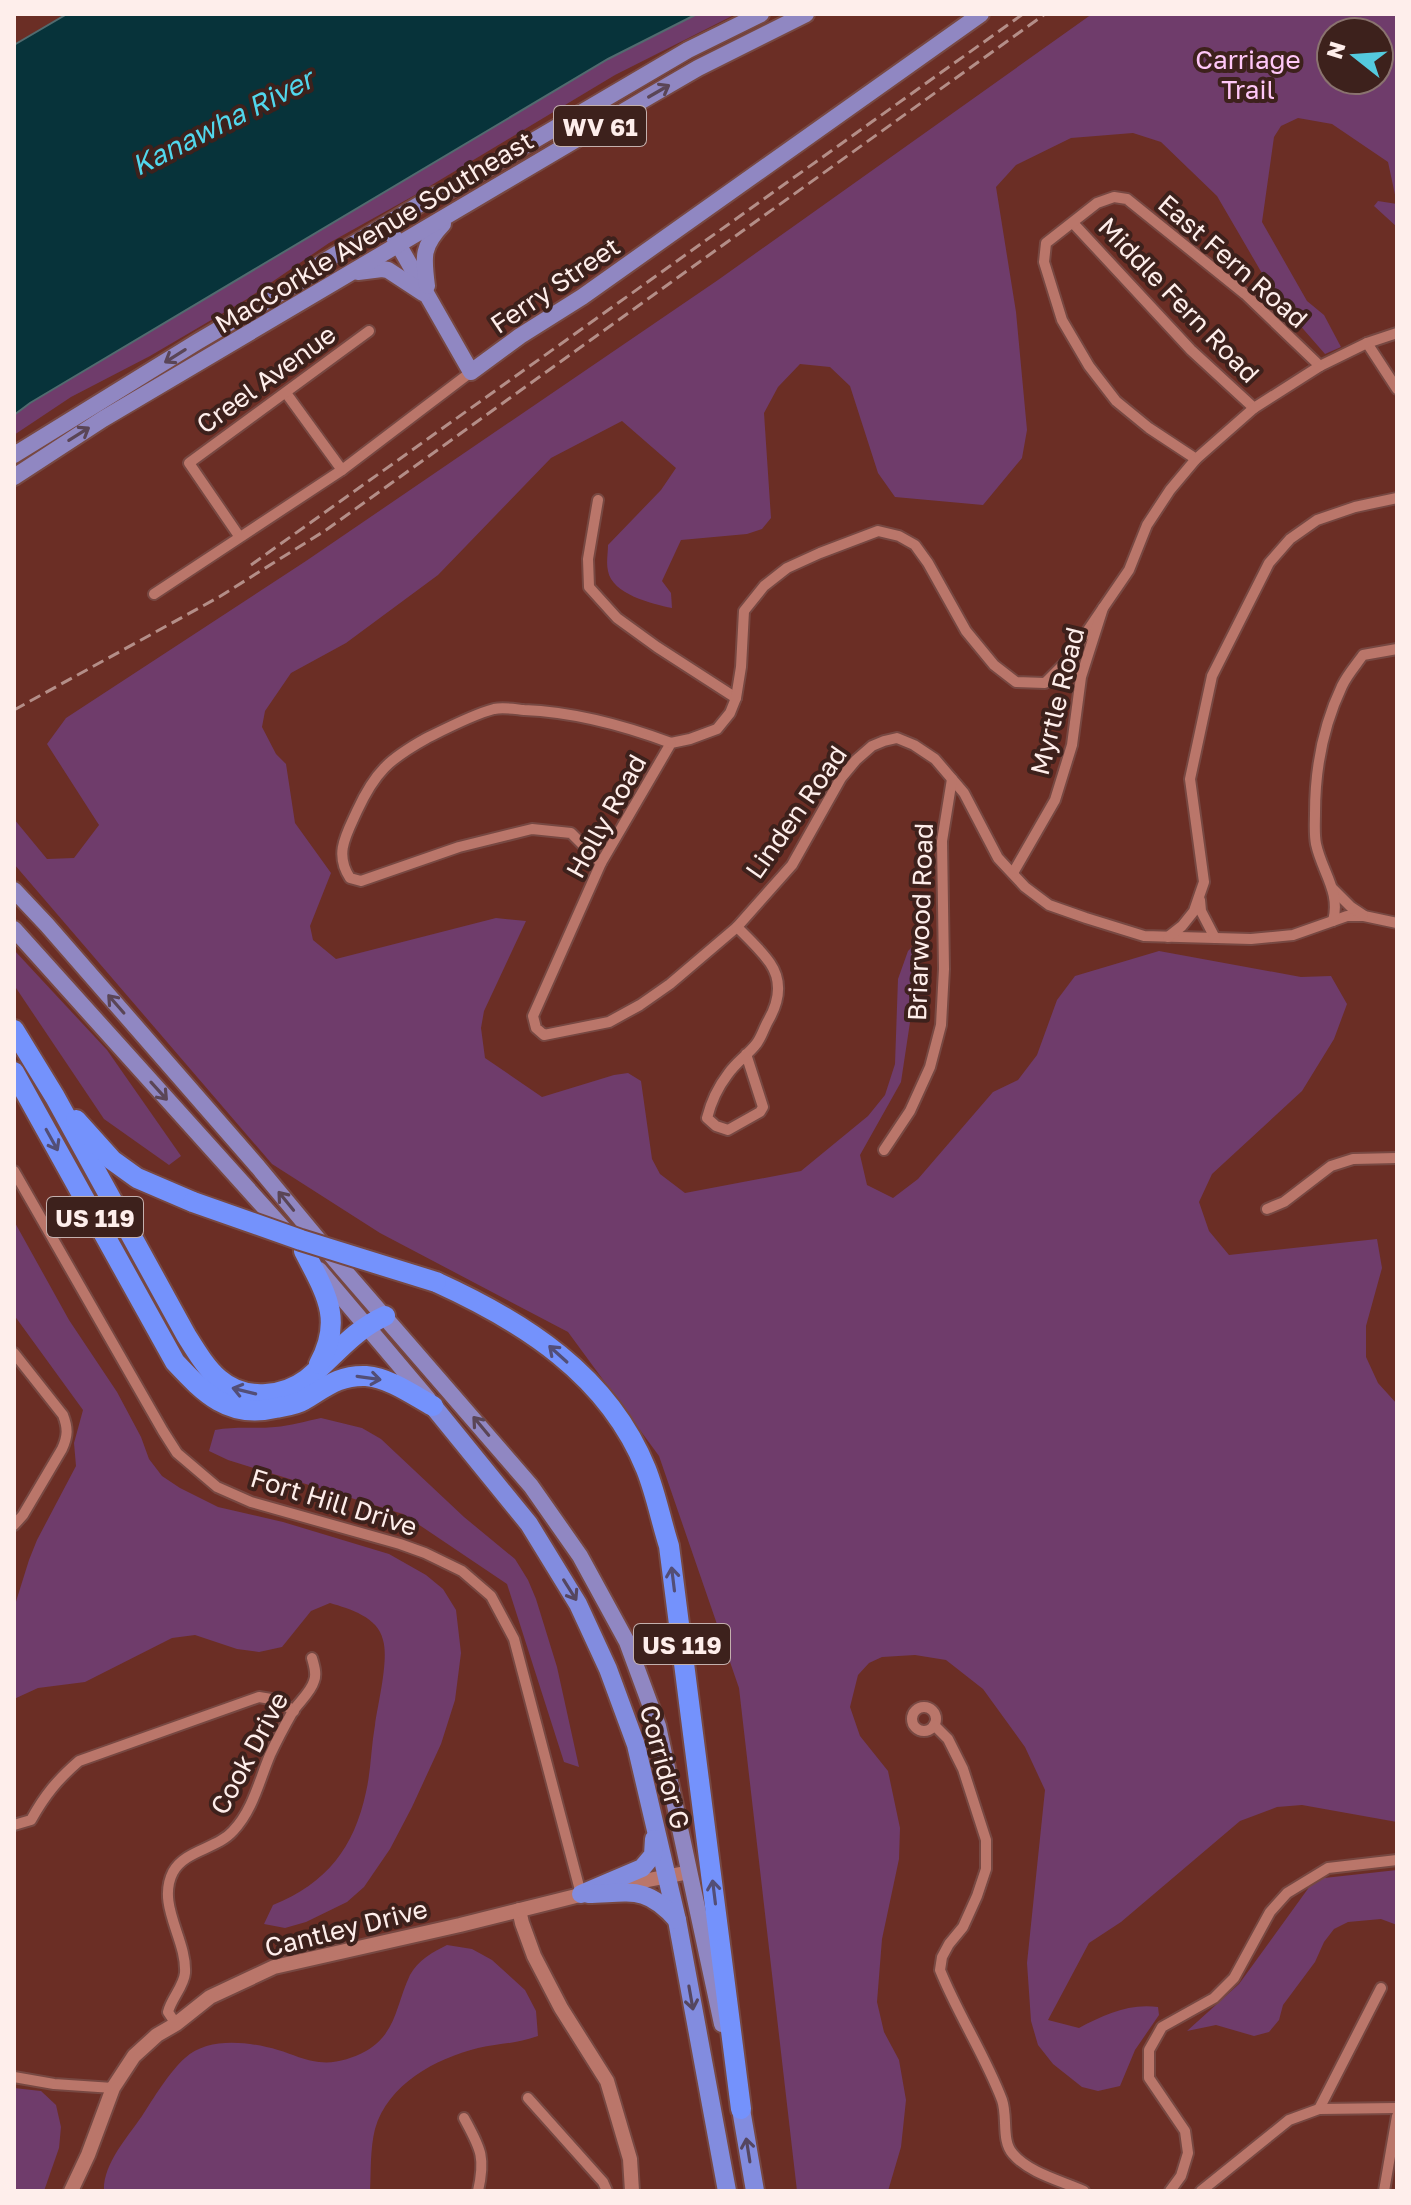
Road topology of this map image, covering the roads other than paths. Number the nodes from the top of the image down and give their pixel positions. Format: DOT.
graph roads {
  1 [pos="761,14"];
  2 [pos="806,14"];
  3 [pos="981,14"];
  4 [pos="443,194"];
  5 [pos="456,210"];
  6 [pos="1073,223"];
  7 [pos="394,237"];
  8 [pos="314,273"];
  9 [pos="348,274"];
  10 [pos="428,296"];
  11 [pos="369,331"];
  12 [pos="1397,333"];
  13 [pos="1367,343"];
  14 [pos="1320,366"];
  15 [pos="471,372"];
  16 [pos="1397,389"];
  17 [pos="286,393"];
  18 [pos="1254,408"];
  19 [pos="14,455"];
  20 [pos="1196,459"];
  21 [pos="342,470"];
  22 [pos="14,477"];
  23 [pos="1397,498"];
  24 [pos="598,500"];
  25 [pos="239,536"];
  26 [pos="154,594"];
  27 [pos="1103,608"];
  28 [pos="1397,649"];
  29 [pos="736,698"];
  30 [pos="671,743"];
  31 [pos="952,779"];
  32 [pos="601,863"];
  33 [pos="1013,873"];
  34 [pos="1332,888"];
  35 [pos="14,890"];
  36 [pos="1200,898"];
  37 [pos="1364,916"];
  38 [pos="1333,921"];
  39 [pos="1397,923"];
  40 [pos="737,927"];
  41 [pos="14,929"];
  42 [pos="1168,937"];
  43 [pos="1215,938"];
  44 [pos="14,1030"];
  45 [pos="544,1035"];
  46 [pos="746,1054"];
  47 [pos="14,1072"];
  48 [pos="55,1097"];
  49 [pos="884,1150"];
  50 [pos="1397,1158"];
  51 [pos="14,1171"];
  52 [pos="1267,1209"];
  53 [pos="304,1251"];
  54 [pos="375,1324"];
  55 [pos="14,1353"];
  56 [pos="315,1371"];
  57 [pos="433,1406"];
  58 [pos="270,1409"];
  59 [pos="14,1525"];
  60 [pos="312,1658"];
  61 [pos="294,1711"];
  62 [pos="934,1725"];
  63 [pos="651,1812"];
  64 [pos="14,1825"];
  65 [pos="1397,1860"];
  66 [pos="690,1872"];
  67 [pos="666,1876"];
  68 [pos="581,1894"];
  69 [pos="519,1910"];
  70 [pos="677,1920"];
  71 [pos="1381,1988"];
  72 [pos="176,2024"];
  73 [pos="14,2077"];
  74 [pos="113,2088"];
  75 [pos="528,2098"];
  76 [pos="1397,2108"];
  77 [pos="741,2109"];
  78 [pos="1319,2109"];
  79 [pos="1397,2116"];
  80 [pos="464,2118"];
  81 [pos="71,2191"];
  82 [pos="478,2191"];
  83 [pos="607,2191"];
  84 [pos="632,2191"];
  85 [pos="727,2191"];
  86 [pos="755,2191"];
  87 [pos="1084,2191"];
  88 [pos="1170,2191"];
  89 [pos="1201,2191"];
  90 [pos="1384,2191"];
  1 -- 4 [label="main road, MacCorkle Avenue Southeast / WV 61"];
  5 -- 2 [label="main road, MacCorkle Avenue Southeast / WV 61, one-way"];
  3 -- 15 [label="main road, Ferry Street"];
  4 -- 7 [label="main road, MacCorkle Avenue Southeast / WV 61"];
  4 -- 8 [label="main road, MacCorkle Avenue Southeast / WV 61"];
  5 -- 7 [label="main road, MacCorkle Avenue Southeast / WV 61"];
  5 -- 10 [label="main road"];
  6 -- 14 [label="street, East Fern Road"];
  6 -- 18 [label="street, Middle Fern Road"];
  6 -- 20 [label="street"];
  7 -- 8 [label="main road, MacCorkle Avenue Southeast / WV 61"];
  7 -- 9 [label="main road, MacCorkle Avenue Southeast / WV 61"];
  7 -- 10 [label="main road"];
  8 -- 19 [label="main road, MacCorkle Avenue Southeast / WV 61, one-way"];
  9 -- 10 [label="main road"];
  22 -- 9 [label="main road, MacCorkle Avenue Southeast / WV 61, one-way"];
  10 -- 15 [label="main road"];
  11 -- 17 [label="street, Creel Avenue"];
  12 -- 13 [label="street, Myrtle Road"];
  13 -- 14 [label="street, Myrtle Road"];
  13 -- 16 [label="street"];
  14 -- 18 [label="street, Myrtle Road"];
  15 -- 21 [label="street, Ferry Street"];
  17 -- 21 [label="street"];
  17 -- 25 [label="street, Creel Avenue"];
  18 -- 20 [label="street, Myrtle Road"];
  20 -- 27 [label="street, Myrtle Road"];
  21 -- 25 [label="street, Ferry Street"];
  23 -- 36 [label="street"];
  24 -- 29 [label="street"];
  25 -- 26 [label="street, Ferry Street"];
  27 -- 29 [label="street, Holly Road"];
  27 -- 33 [label="street, Myrtle Road"];
  28 -- 34 [label="street"];
  29 -- 30 [label="street, Holly Road"];
  30 -- 32 [label="street, Holly Road"];
  30 -- 32 [label="street"];
  31 -- 33 [label="street, Linden Road"];
  31 -- 40 [label="street, Linden Road"];
  31 -- 49 [label="street, Briarwood Road"];
  32 -- 45 [label="street, Holly Road"];
  33 -- 42 [label="street, Linden Road"];
  34 -- 37 [label="street"];
  34 -- 38 [label="street"];
  54 -- 35 [label="main road, one-way"];
  36 -- 42 [label="street"];
  36 -- 43 [label="street"];
  37 -- 38 [label="street, Linden Road"];
  37 -- 39 [label="street"];
  38 -- 43 [label="street, Linden Road"];
  40 -- 45 [label="street, Linden Road"];
  40 -- 46 [label="street"];
  41 -- 53 [label="main road, one-way"];
  42 -- 43 [label="street, Linden Road"];
  44 -- 48 [label="highway, US 119"];
  46 -- 46 [label="street"];
  47 -- 58 [label="highway, US 119, one-way"];
  56 -- 48 [label="highway, one-way"];
  77 -- 48 [label="highway, US 119, one-way, bridge"];
  50 -- 52 [label="street"];
  51 -- 68 [label="street, Fort Hill Drive"];
  53 -- 54 [label="main road"];
  53 -- 56 [label="highway"];
  54 -- 56 [label="highway"];
  54 -- 57 [label="main road"];
  54 -- 58 [label="highway"];
  66 -- 54 [label="main road, one-way"];
  55 -- 59 [label="street"];
  58 -- 57 [label="highway, US 119, one-way"];
  57 -- 63 [label="highway, Corridor G / US 119, one-way"];
  60 -- 61 [label="street, Cook Drive"];
  61 -- 64 [label="street"];
  61 -- 72 [label="street, Cook Drive"];
  62 -- 87 [label="street"];
  63 -- 67 [label="highway, Corridor G / US 119"];
  63 -- 68 [label="highway"];
  65 -- 88 [label="street"];
  66 -- 67 [label="street, Cantley Drive"];
  66 -- 77 [label="main road"];
  67 -- 68 [label="street, Cantley Drive"];
  67 -- 70 [label="highway, Corridor G / US 119"];
  68 -- 69 [label="street, Cantley Drive"];
  68 -- 70 [label="highway"];
  69 -- 72 [label="street, Cantley Drive"];
  69 -- 84 [label="street"];
  70 -- 85 [label="highway, Corridor G / US 119, one-way"];
  71 -- 78 [label="street"];
  72 -- 74 [label="street, Cantley Drive"];
  73 -- 74 [label="street"];
  74 -- 81 [label="street, Cantley Drive"];
  75 -- 83 [label="street"];
  76 -- 78 [label="street"];
  86 -- 77 [label="highway, US 119, one-way"];
  78 -- 89 [label="street"];
  79 -- 90 [label="street"];
  80 -- 82 [label="street"];
}
